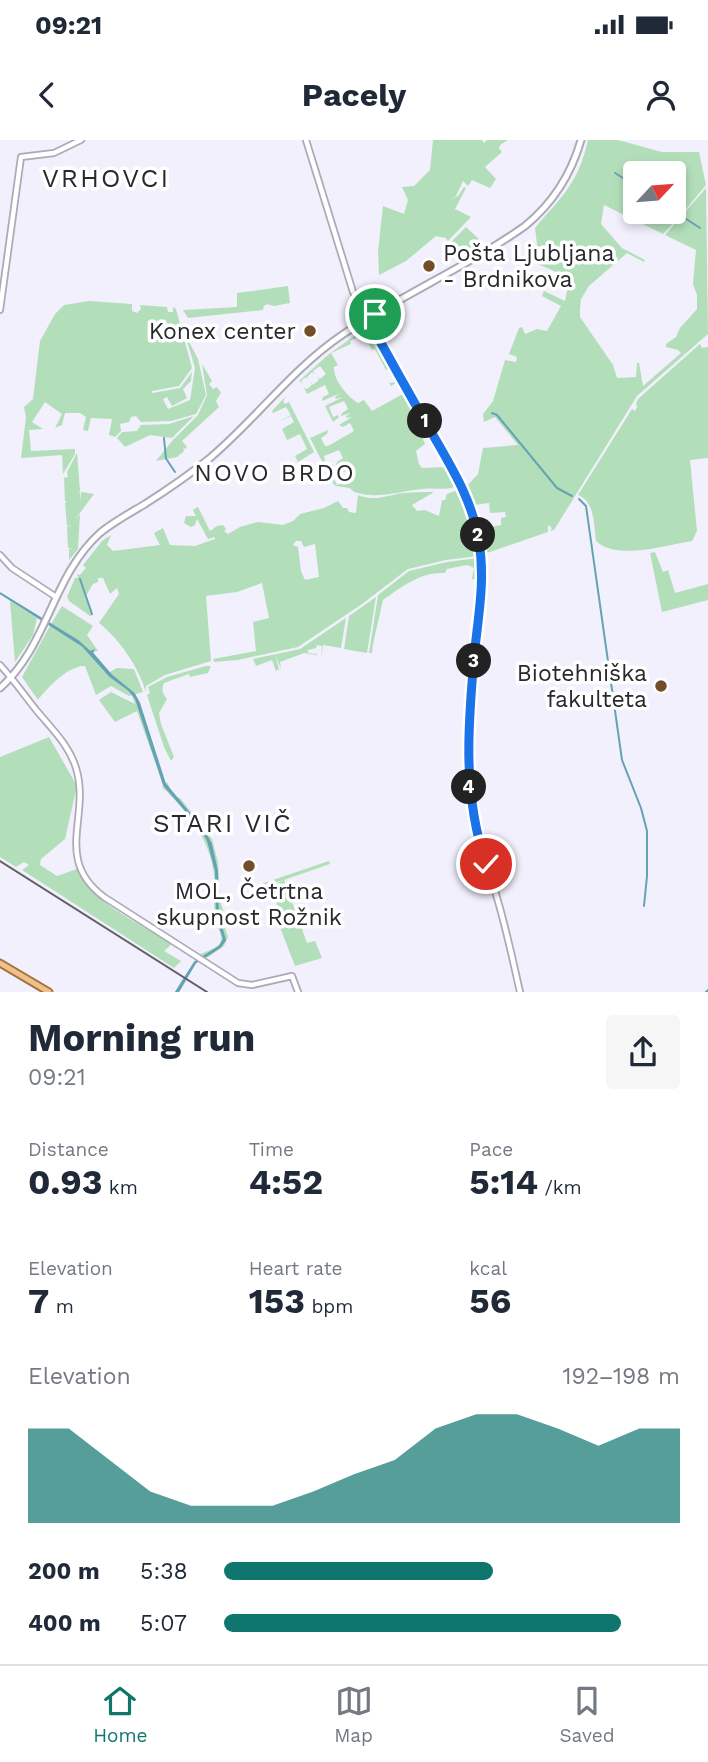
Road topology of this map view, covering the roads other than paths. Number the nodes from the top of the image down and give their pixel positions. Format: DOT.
graph roads {
  1 [pos="81,140"];
  2 [pos="306,140"];
  3 [pos="581,140"];
  4 [pos="0,310"];
  5 [pos="368,319"];
  6 [pos="0,555"];
  7 [pos="56,597"];
  8 [pos="0,665"];
  9 [pos="11,678"];
  10 [pos="0,688"];
  11 [pos="0,963"];
  12 [pos="50,992"];
  13 [pos="298,992"];
  14 [pos="520,992"];
  1 -- 4 [label="street"];
  2 -- 5 [label="street"];
  3 -- 5 [label="main road"];
  5 -- 7 [label="main road"];
  5 -- 14 [label="street"];
  6 -- 7 [label="street"];
  7 -- 9 [label="main road"];
  8 -- 9 [label="street"];
  9 -- 10 [label="main road"];
  9 -- 13 [label="street"];
  11 -- 12 [label="main road"];
}
